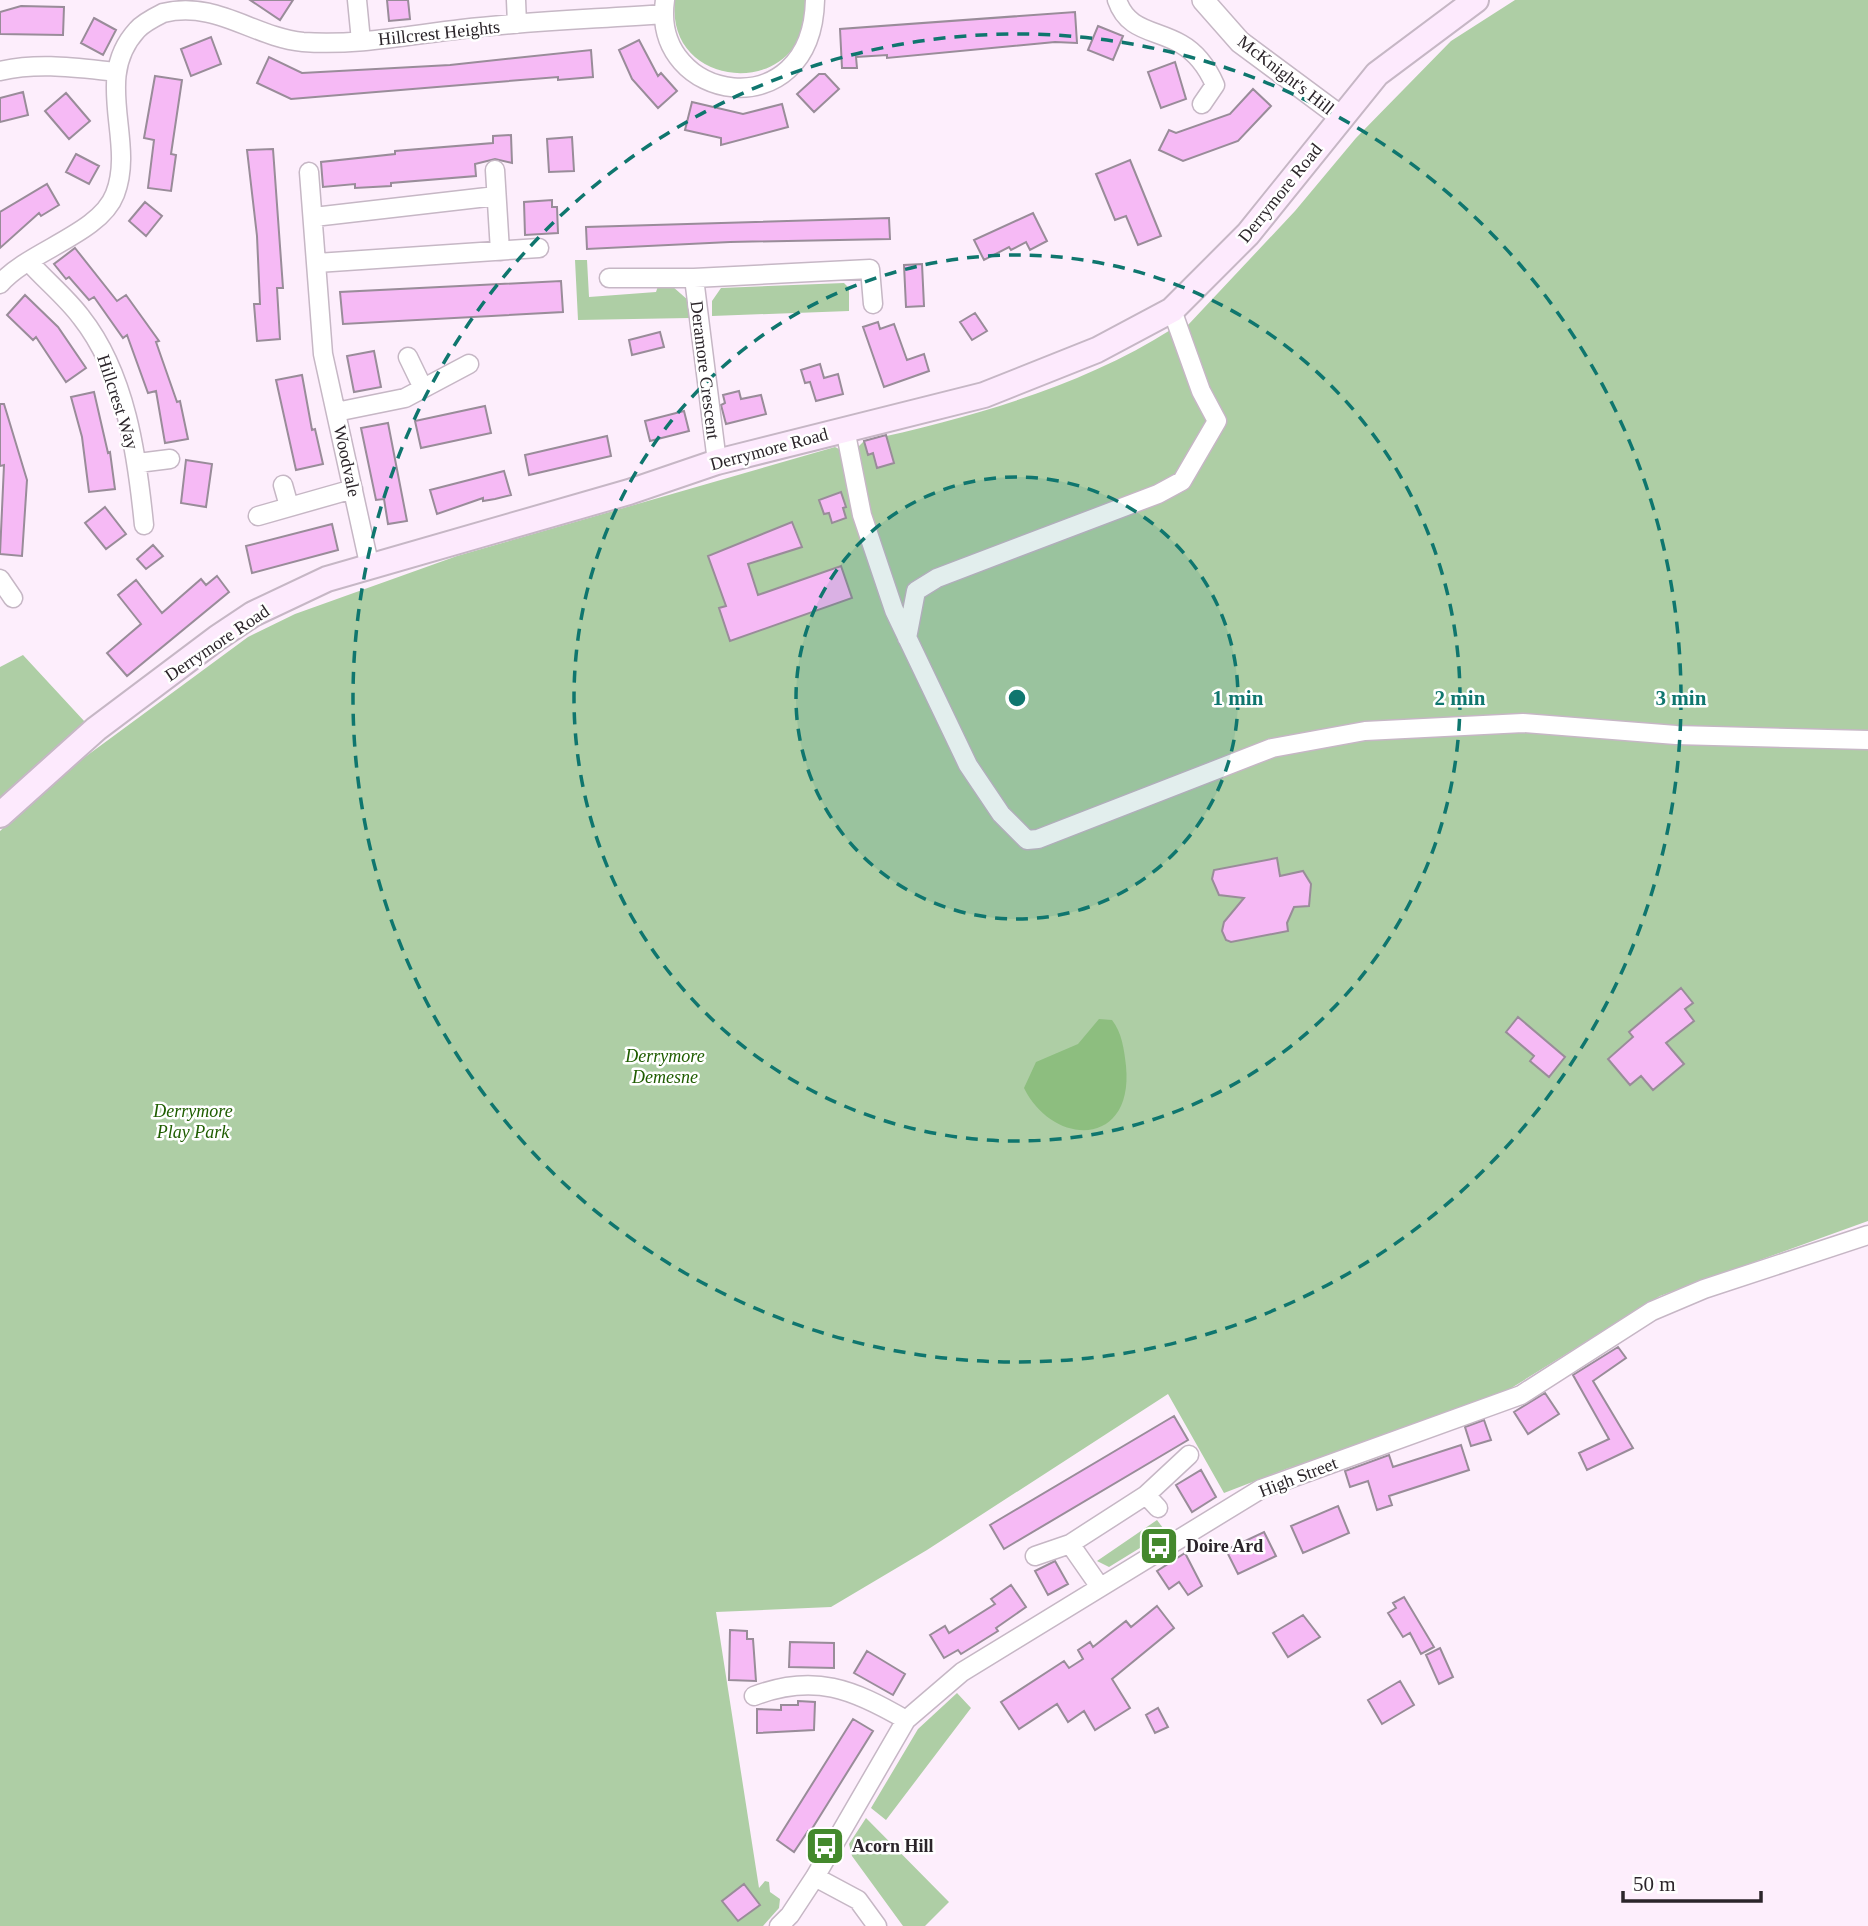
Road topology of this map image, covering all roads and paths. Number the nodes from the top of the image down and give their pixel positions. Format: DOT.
graph roads {
  1 [pos="357,0"];
  2 [pos="516,0"];
  3 [pos="815,0"];
  4 [pos="1117,0"];
  5 [pos="1203,0"];
  6 [pos="1476,0"];
  7 [pos="664,7"];
  8 [pos="517,24"];
  9 [pos="361,41"];
  10 [pos="0,71"];
  11 [pos="117,72"];
  12 [pos="1202,104"];
  13 [pos="1341,117"];
  14 [pos="495,170"];
  15 [pos="309,172"];
  16 [pos="496,196"];
  17 [pos="314,217"];
  18 [pos="539,248"];
  19 [pos="500,251"];
  20 [pos="29,262"];
  21 [pos="317,262"];
  22 [pos="608,278"];
  23 [pos="694,278"];
  24 [pos="0,284"];
  25 [pos="873,304"];
  26 [pos="1172,310"];
  27 [pos="408,357"];
  28 [pos="469,364"];
  29 [pos="423,388"];
  30 [pos="336,412"];
  31 [pos="845,429"];
  32 [pos="170,459"];
  33 [pos="138,463"];
  34 [pos="717,463"];
  35 [pos="283,485"];
  36 [pos="353,489"];
  37 [pos="289,506"];
  38 [pos="258,516"];
  39 [pos="144,525"];
  40 [pos="370,568"];
  41 [pos="0,579"];
  42 [pos="13,598"];
  43 [pos="907,638"];
  44 [pos="1868,740"];
  45 [pos="0,816"];
  46 [pos="1868,1235"];
  47 [pos="1189,1455"];
  48 [pos="1070,1544"];
  49 [pos="1035,1556"];
  50 [pos="1100,1587"];
  51 [pos="754,1696"];
  52 [pos="906,1720"];
  53 [pos="815,1877"];
  54 [pos="779,1926"];
  55 [pos="877,1926"];
  1 -- 9 [label="street, Hillcrest Heights"];
  2 -- 8 [label="street, Hillcrest Heights"];
  3 -- 7 [label="street, Hillcrest Heights"];
  4 -- 12 [label="street"];
  5 -- 13 [label="street, McKnight's Hill"];
  6 -- 13 [label="main road, Derrymore Road"];
  7 -- 8 [label="street, Hillcrest Heights"];
  8 -- 9 [label="street, Hillcrest Heights"];
  9 -- 11 [label="street, Hillcrest Heights"];
  10 -- 11 [label="street"];
  11 -- 20 [label="street, Hillcrest Heights"];
  13 -- 26 [label="main road, Derrymore Road"];
  14 -- 16 [label="street"];
  15 -- 17 [label="street, Woodvale"];
  16 -- 17 [label="street"];
  16 -- 19 [label="street"];
  17 -- 21 [label="street, Woodvale"];
  18 -- 19 [label="street"];
  19 -- 21 [label="street"];
  20 -- 24 [label="street, Hillcrest Heights"];
  20 -- 33 [label="street, Hillcrest Way"];
  21 -- 30 [label="street, Woodvale"];
  22 -- 23 [label="street, Deramore Crescent"];
  23 -- 25 [label="street"];
  23 -- 34 [label="street, Deramore Crescent"];
  26 -- 31 [label="main road, Derrymore Road"];
  26 -- 43 [label="street"];
  27 -- 29 [label="street"];
  28 -- 29 [label="street"];
  29 -- 30 [label="street"];
  30 -- 36 [label="street, Woodvale"];
  31 -- 34 [label="main road, Derrymore Road"];
  31 -- 43 [label="street"];
  32 -- 33 [label="street"];
  33 -- 39 [label="street, Hillcrest Way"];
  34 -- 40 [label="main road, Derrymore Road"];
  35 -- 37 [label="street"];
  36 -- 37 [label="street"];
  36 -- 40 [label="street, Woodvale"];
  37 -- 38 [label="street"];
  40 -- 45 [label="main road, Derrymore Road"];
  41 -- 42 [label="street"];
  43 -- 44 [label="street"];
  46 -- 50 [label="street, High Street"];
  47 -- 48 [label="street"];
  48 -- 49 [label="street"];
  48 -- 50 [label="street"];
  50 -- 52 [label="street, High Street"];
  51 -- 52 [label="street"];
  52 -- 53 [label="street, High Street"];
  53 -- 54 [label="street, High Street"];
  53 -- 55 [label="street"];
}
